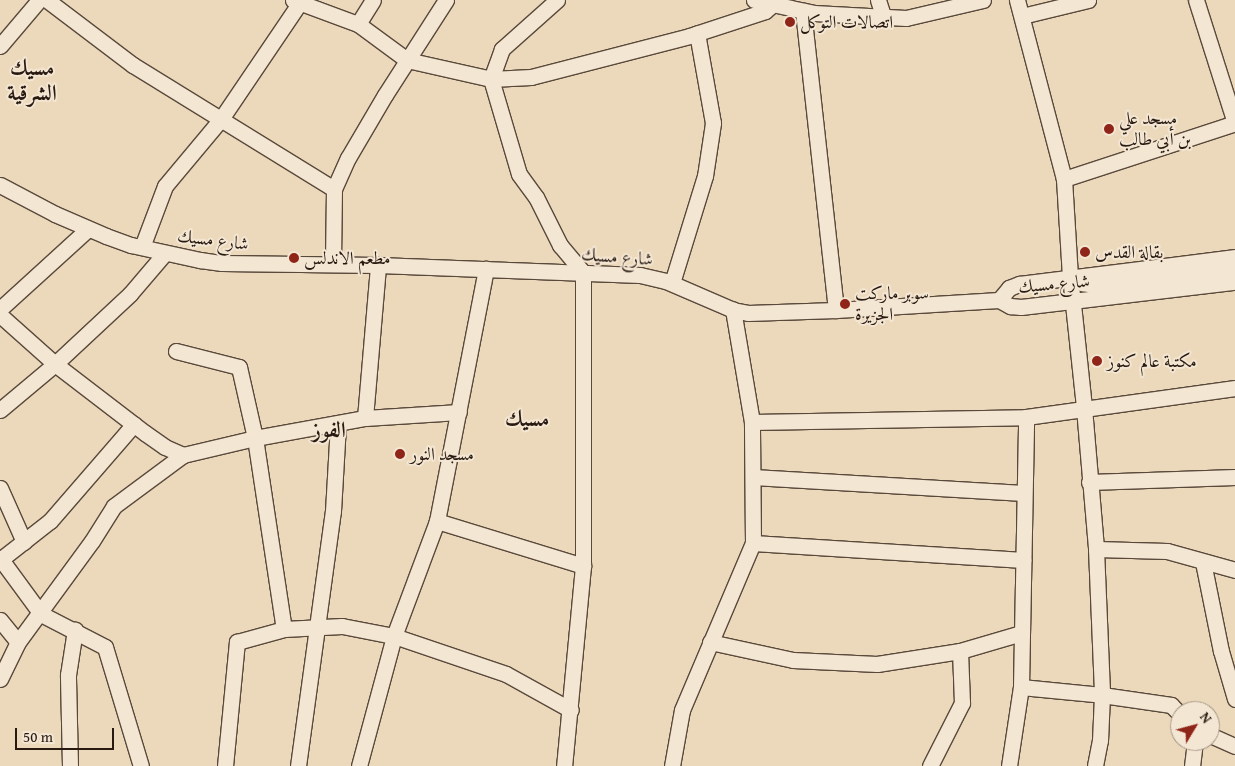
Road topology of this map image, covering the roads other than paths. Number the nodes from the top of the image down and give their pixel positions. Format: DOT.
graph roads {
  1 [pos="39,0"];
  2 [pos="47,0"];
  3 [pos="373,0"];
  4 [pos="446,0"];
  5 [pos="557,0"];
  6 [pos="754,0"];
  7 [pos="878,0"];
  8 [pos="983,0"];
  9 [pos="1017,0"];
  10 [pos="1088,0"];
  11 [pos="1196,0"];
  12 [pos="296,2"];
  13 [pos="966,2"];
  14 [pos="773,4"];
  15 [pos="66,5"];
  16 [pos="803,11"];
  17 [pos="1022,16"];
  18 [pos="884,18"];
  19 [pos="358,24"];
  20 [pos="697,33"];
  21 [pos="0,46"];
  22 [pos="407,60"];
  23 [pos="491,79"];
  24 [pos="221,120"];
  25 [pos="1235,123"];
  26 [pos="1064,179"];
  27 [pos="0,185"];
  28 [pos="334,189"];
  29 [pos="88,228"];
  30 [pos="142,248"];
  31 [pos="165,253"];
  32 [pos="1235,257"];
  33 [pos="333,264"];
  34 [pos="378,265"];
  35 [pos="486,269"];
  36 [pos="1235,269"];
  37 [pos="583,272"];
  38 [pos="1070,276"];
  39 [pos="1235,282"];
  40 [pos="672,283"];
  41 [pos="999,300"];
  42 [pos="1072,302"];
  43 [pos="0,309"];
  44 [pos="732,310"];
  45 [pos="836,310"];
  46 [pos="0,316"];
  47 [pos="176,351"];
  48 [pos="55,364"];
  49 [pos="1235,388"];
  50 [pos="1084,408"];
  51 [pos="0,410"];
  52 [pos="459,412"];
  53 [pos="1026,417"];
  54 [pos="365,418"];
  55 [pos="752,422"];
  56 [pos="338,423"];
  57 [pos="134,424"];
  58 [pos="255,438"];
  59 [pos="183,455"];
  60 [pos="752,477"];
  61 [pos="1235,477"];
  62 [pos="1089,482"];
  63 [pos="0,488"];
  64 [pos="1024,493"];
  65 [pos="437,521"];
  66 [pos="24,542"];
  67 [pos="753,543"];
  68 [pos="1096,549"];
  69 [pos="0,560"];
  70 [pos="1023,560"];
  71 [pos="1203,562"];
  72 [pos="582,566"];
  73 [pos="1235,570"];
  74 [pos="39,611"];
  75 [pos="0,620"];
  76 [pos="318,626"];
  77 [pos="284,629"];
  78 [pos="75,630"];
  79 [pos="1021,633"];
  80 [pos="394,636"];
  81 [pos="18,642"];
  82 [pos="710,642"];
  83 [pos="960,652"];
  84 [pos="0,679"];
  85 [pos="1021,687"];
  86 [pos="1102,695"];
  87 [pos="1235,699"];
  88 [pos="1170,705"];
  89 [pos="571,710"];
  90 [pos="1220,739"];
  91 [pos="1235,746"];
  92 [pos="1194,751"];
  93 [pos="139,764"];
  94 [pos="70,766"];
  95 [pos="225,766"];
  96 [pos="298,766"];
  97 [pos="359,766"];
  98 [pos="564,766"];
  99 [pos="672,766"];
  100 [pos="930,766"];
  101 [pos="1009,766"];
  102 [pos="1095,766"];
  103 [pos="1192,766"];
  1 -- 21 [label="street"];
  2 -- 15 [label="street"];
  3 -- 19 [label="street"];
  4 -- 22 [label="street"];
  5 -- 23 [label="street"];
  6 -- 14 [label="street"];
  7 -- 18 [label="street"];
  8 -- 13 [label="street"];
  9 -- 17 [label="street"];
  10 -- 17 [label="street"];
  11 -- 25 [label="street"];
  12 -- 19 [label="street"];
  12 -- 24 [label="street"];
  13 -- 18 [label="street"];
  14 -- 16 [label="street"];
  14 -- 20 [label="street"];
  15 -- 24 [label="street"];
  16 -- 18 [label="street"];
  16 -- 45 [label="street"];
  17 -- 26 [label="street"];
  19 -- 22 [label="street"];
  20 -- 23 [label="street"];
  20 -- 40 [label="street"];
  22 -- 23 [label="street"];
  22 -- 28 [label="street"];
  23 -- 37 [label="street"];
  24 -- 28 [label="street"];
  24 -- 30 [label="street"];
  25 -- 26 [label="street"];
  26 -- 38 [label="street"];
  27 -- 29 [label="street, شارع مسيك"];
  28 -- 33 [label="street"];
  29 -- 30 [label="street, شارع مسيك"];
  29 -- 43 [label="street"];
  30 -- 31 [label="street, شارع مسيك"];
  31 -- 33 [label="street, شارع مسيك"];
  31 -- 48 [label="street"];
  32 -- 38 [label="street"];
  33 -- 34 [label="street, شارع مسيك"];
  34 -- 35 [label="street, شارع مسيك"];
  34 -- 54 [label="street"];
  35 -- 37 [label="street, شارع مسيك"];
  35 -- 52 [label="street"];
  36 -- 38 [label="street"];
  37 -- 40 [label="street, شارع مسيك"];
  37 -- 72 [label="street"];
  38 -- 41 [label="street"];
  38 -- 42 [label="street"];
  39 -- 42 [label="street, شارع مسيك"];
  40 -- 44 [label="street, شارع مسيك"];
  41 -- 42 [label="street, شارع مسيك"];
  41 -- 45 [label="street, شارع مسيك"];
  42 -- 50 [label="street"];
  44 -- 45 [label="street, شارع مسيك"];
  44 -- 55 [label="street"];
  46 -- 48 [label="street"];
  47 -- 58 [label="street"];
  48 -- 51 [label="street"];
  48 -- 57 [label="street"];
  49 -- 50 [label="street"];
  50 -- 53 [label="street"];
  50 -- 62 [label="street"];
  52 -- 54 [label="street"];
  52 -- 65 [label="street"];
  53 -- 55 [label="street"];
  53 -- 64 [label="street"];
  54 -- 56 [label="street"];
  55 -- 60 [label="street"];
  56 -- 58 [label="street"];
  56 -- 76 [label="street"];
  57 -- 59 [label="street"];
  57 -- 66 [label="street"];
  58 -- 59 [label="street"];
  58 -- 77 [label="street"];
  59 -- 74 [label="street"];
  60 -- 64 [label="street"];
  60 -- 67 [label="street"];
  61 -- 62 [label="street"];
  62 -- 68 [label="street"];
  63 -- 66 [label="street"];
  64 -- 70 [label="street"];
  65 -- 72 [label="street"];
  65 -- 80 [label="street"];
  66 -- 69 [label="street"];
  67 -- 70 [label="street"];
  67 -- 82 [label="street"];
  68 -- 71 [label="street"];
  68 -- 86 [label="street"];
  69 -- 74 [label="street"];
  70 -- 79 [label="street"];
  71 -- 73 [label="street"];
  71 -- 87 [label="street"];
  72 -- 89 [label="street"];
  74 -- 78 [label="street"];
  74 -- 81 [label="street"];
  75 -- 81 [label="street"];
  76 -- 77 [label="street"];
  76 -- 80 [label="street"];
  76 -- 96 [label="street"];
  77 -- 95 [label="street"];
  78 -- 93 [label="street"];
  78 -- 94 [label="street"];
  79 -- 83 [label="street"];
  79 -- 85 [label="street"];
  80 -- 89 [label="street"];
  80 -- 97 [label="street"];
  81 -- 84 [label="street"];
  82 -- 83 [label="street"];
  82 -- 99 [label="street"];
  83 -- 100 [label="street"];
  85 -- 86 [label="street"];
  85 -- 101 [label="street"];
  86 -- 88 [label="street"];
  86 -- 102 [label="street"];
  89 -- 98 [label="street"];
  90 -- 91 [label="street"];
  92 -- 103 [label="street"];
}
